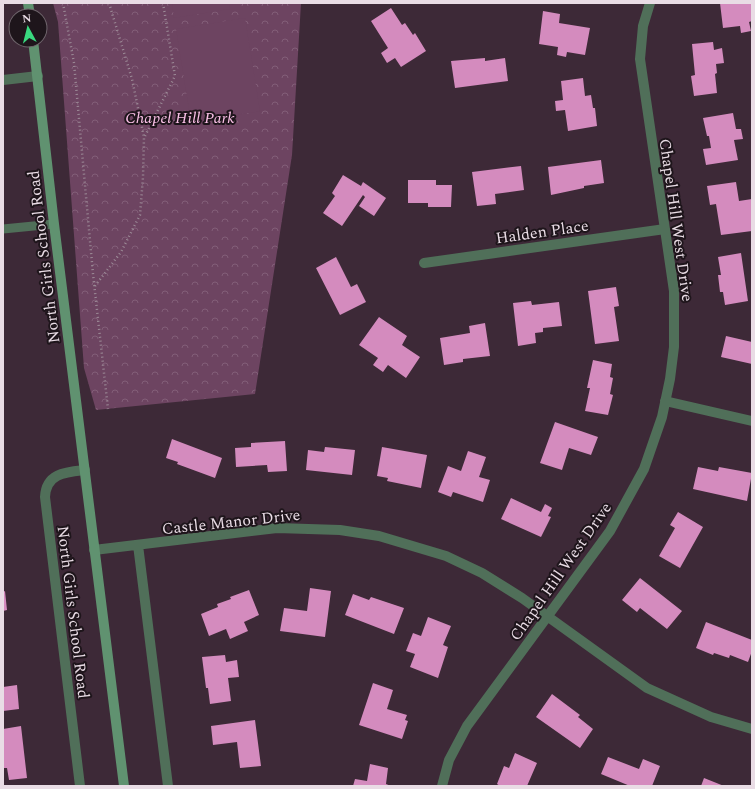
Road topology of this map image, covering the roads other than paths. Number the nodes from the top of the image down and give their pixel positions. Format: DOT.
graph roads {
  1 [pos="650,3"];
  2 [pos="34,48"];
  3 [pos="38,76"];
  4 [pos="3,80"];
  5 [pos="54,224"];
  6 [pos="3,229"];
  7 [pos="665,229"];
  8 [pos="424,263"];
  9 [pos="665,401"];
  10 [pos="752,421"];
  11 [pos="85,470"];
  12 [pos="138,545"];
  13 [pos="94,550"];
  14 [pos="547,617"];
  15 [pos="752,729"];
  16 [pos="80,786"];
  17 [pos="124,786"];
  18 [pos="168,786"];
  19 [pos="442,786"];
  1 -- 7 [label="street, Chapel Hill West Drive"];
  2 -- 3 [label="main road, North Girls School Road"];
  3 -- 4 [label="street"];
  3 -- 5 [label="main road, North Girls School Road"];
  5 -- 6 [label="lane"];
  5 -- 11 [label="main road, North Girls School Road"];
  7 -- 8 [label="street, Halden Place"];
  7 -- 9 [label="street, Chapel Hill West Drive"];
  9 -- 10 [label="street"];
  9 -- 14 [label="street, Chapel Hill West Drive"];
  11 -- 13 [label="main road, North Girls School Road"];
  11 -- 16 [label="street, North Girls School Road"];
  12 -- 13 [label="street, Castle Manor Drive"];
  12 -- 14 [label="street, Castle Manor Drive"];
  12 -- 18 [label="street"];
  13 -- 17 [label="main road, North Girls School Road"];
  14 -- 15 [label="street, Castle Manor Drive"];
  14 -- 19 [label="street, Chapel Hill West Drive"];
}
